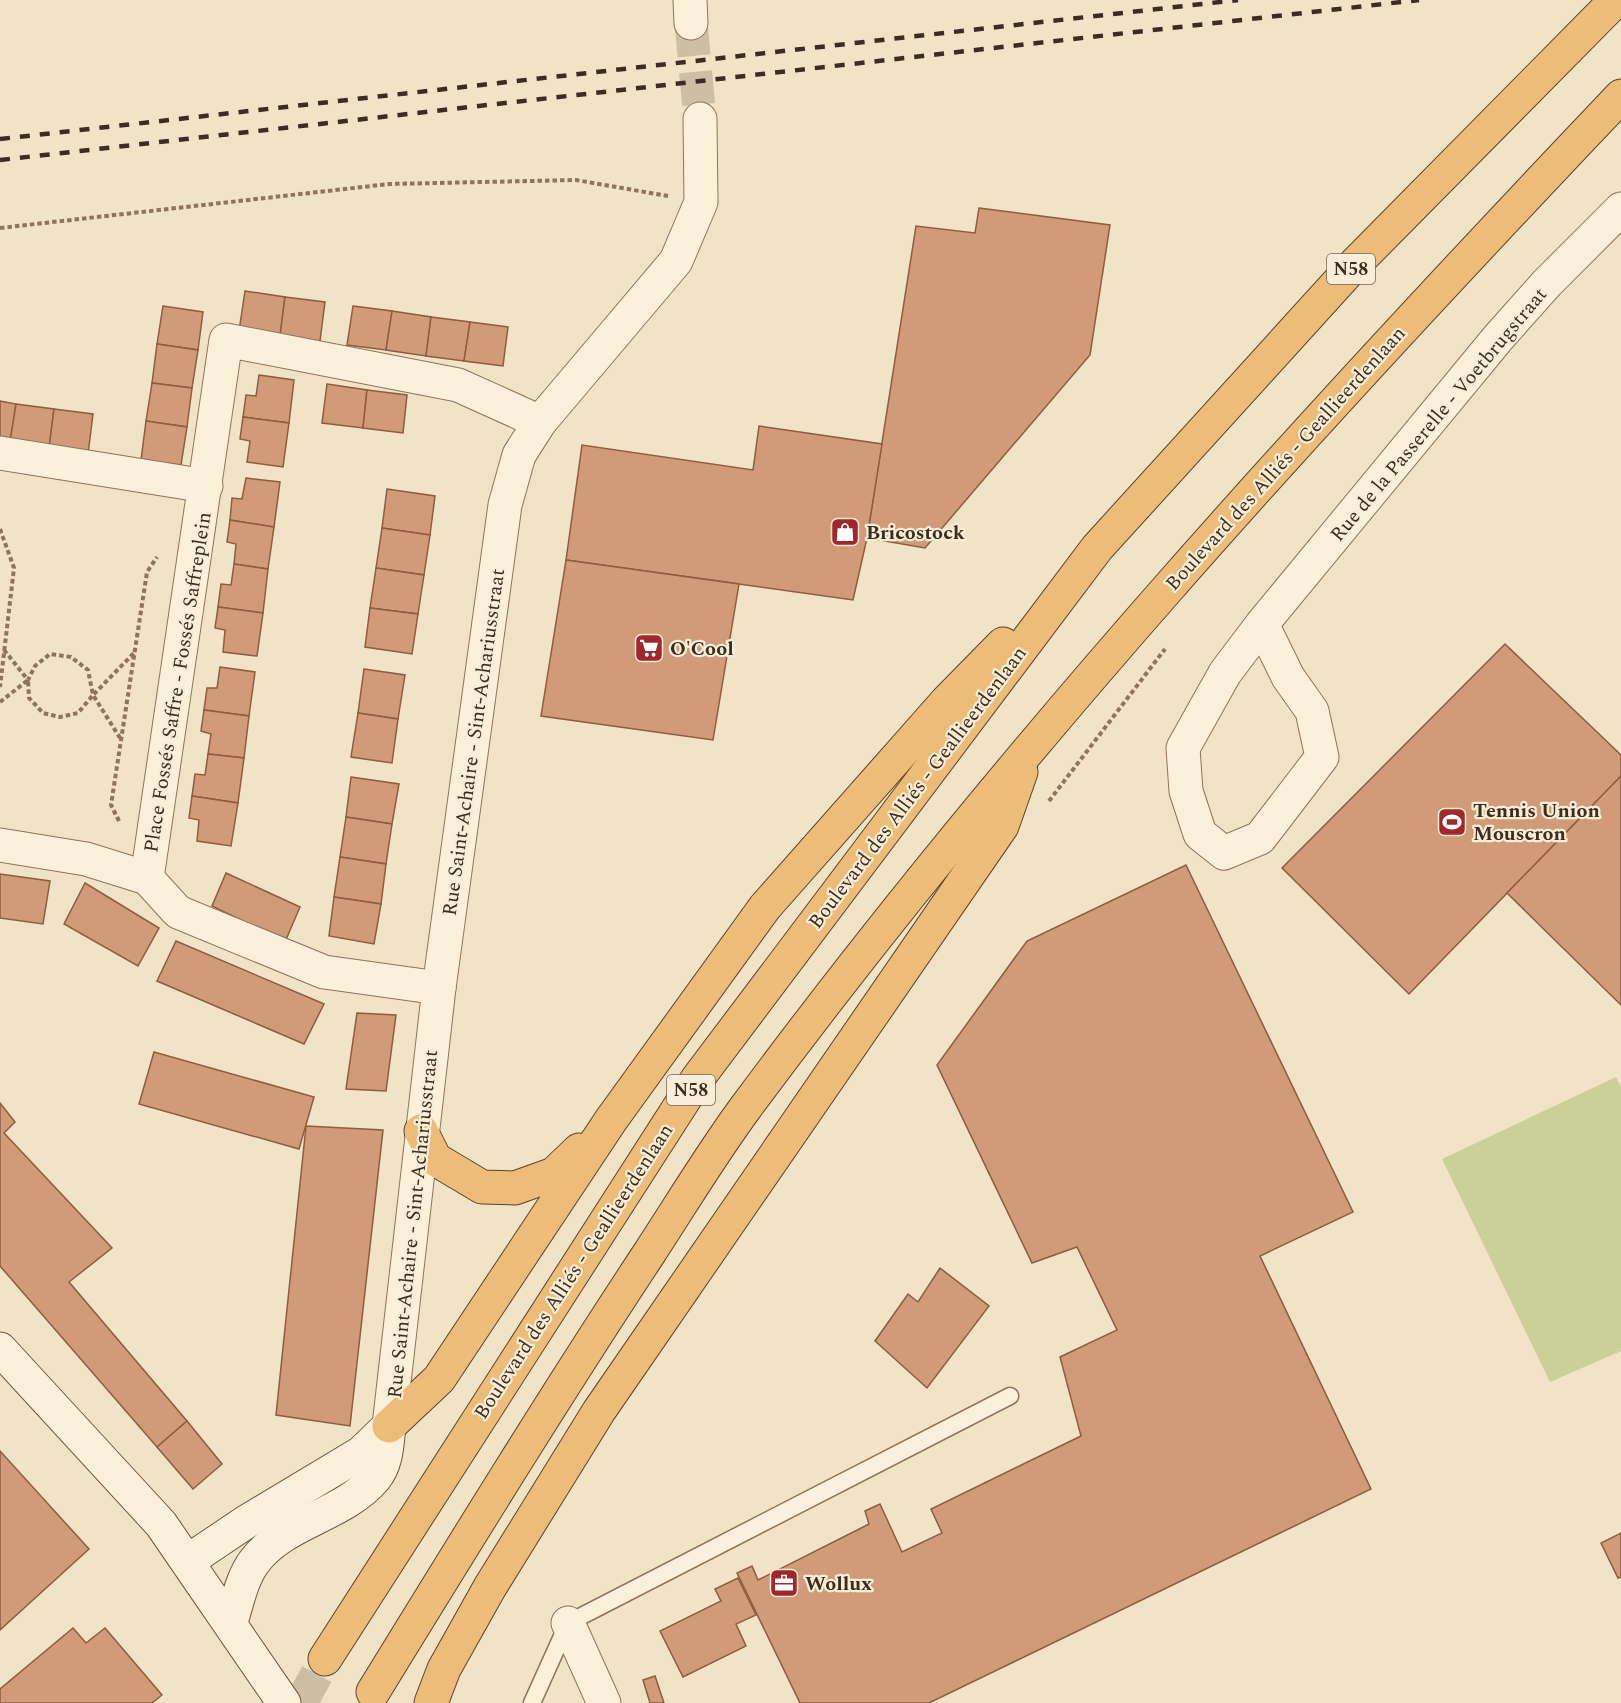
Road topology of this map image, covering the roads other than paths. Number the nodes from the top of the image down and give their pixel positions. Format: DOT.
graph roads {
  1 [pos="1616,0"];
  2 [pos="1621,96"];
  3 [pos="700,119"];
  4 [pos="1621,209"];
  5 [pos="540,422"];
  6 [pos="0,453"];
  7 [pos="206,486"];
  8 [pos="1097,548"];
  9 [pos="1262,624"];
  10 [pos="1029,750"];
  11 [pos="0,845"];
  12 [pos="147,878"];
  13 [pos="439,988"];
  14 [pos="611,1119"];
  15 [pos="421,1131"];
  16 [pos="0,1349"];
  17 [pos="1010,1396"];
  18 [pos="389,1426"];
  19 [pos="188,1561"];
  20 [pos="231,1622"];
  21 [pos="568,1623"];
  22 [pos="325,1659"];
  23 [pos="373,1692"];
  24 [pos="284,1703"];
  25 [pos="431,1703"];
  26 [pos="532,1703"];
  27 [pos="604,1703"];
  1 -- 8 [label="highway, Boulevard des Alliés - Geallieerdenlaan / N58"];
  2 -- 10 [label="highway, Boulevard des Alliés - Geallieerdenlaan / N58"];
  3 -- 5 [label="street, Rue Saint-Achaire - Sint-Achariusstraat"];
  4 -- 9 [label="street, Rue de la Passerelle - Voetbrugstraat"];
  5 -- 7 [label="street, Place Fossés Saffre - Fossés Saffreplein"];
  5 -- 13 [label="street, Rue Saint-Achaire - Sint-Achariusstraat"];
  6 -- 7 [label="street"];
  7 -- 12 [label="street, Place Fossés Saffre - Fossés Saffreplein"];
  8 -- 14 [label="highway"];
  8 -- 22 [label="highway, Boulevard des Alliés - Geallieerdenlaan / N58"];
  9 -- 9 [label="street, Rue de la Passerelle - Voetbrugstraat"];
  10 -- 23 [label="highway, Boulevard des Alliés - Geallieerdenlaan / N58"];
  10 -- 25 [label="highway"];
  11 -- 12 [label="street"];
  12 -- 13 [label="street"];
  13 -- 15 [label="street, Rue Saint-Achaire - Sint-Achariusstraat"];
  14 -- 15 [label="highway"];
  14 -- 18 [label="highway"];
  15 -- 18 [label="street, Rue Saint-Achaire - Sint-Achariusstraat"];
  16 -- 19 [label="street"];
  17 -- 21 [label="lane"];
  18 -- 19 [label="street, Rue Saint-Achaire - Sint-Achariusstraat"];
  18 -- 20 [label="street, Rue Saint-Achaire - Sint-Achariusstraat"];
  19 -- 20 [label="street"];
  20 -- 24 [label="street"];
  21 -- 26 [label="lane"];
  21 -- 27 [label="street"];
}
